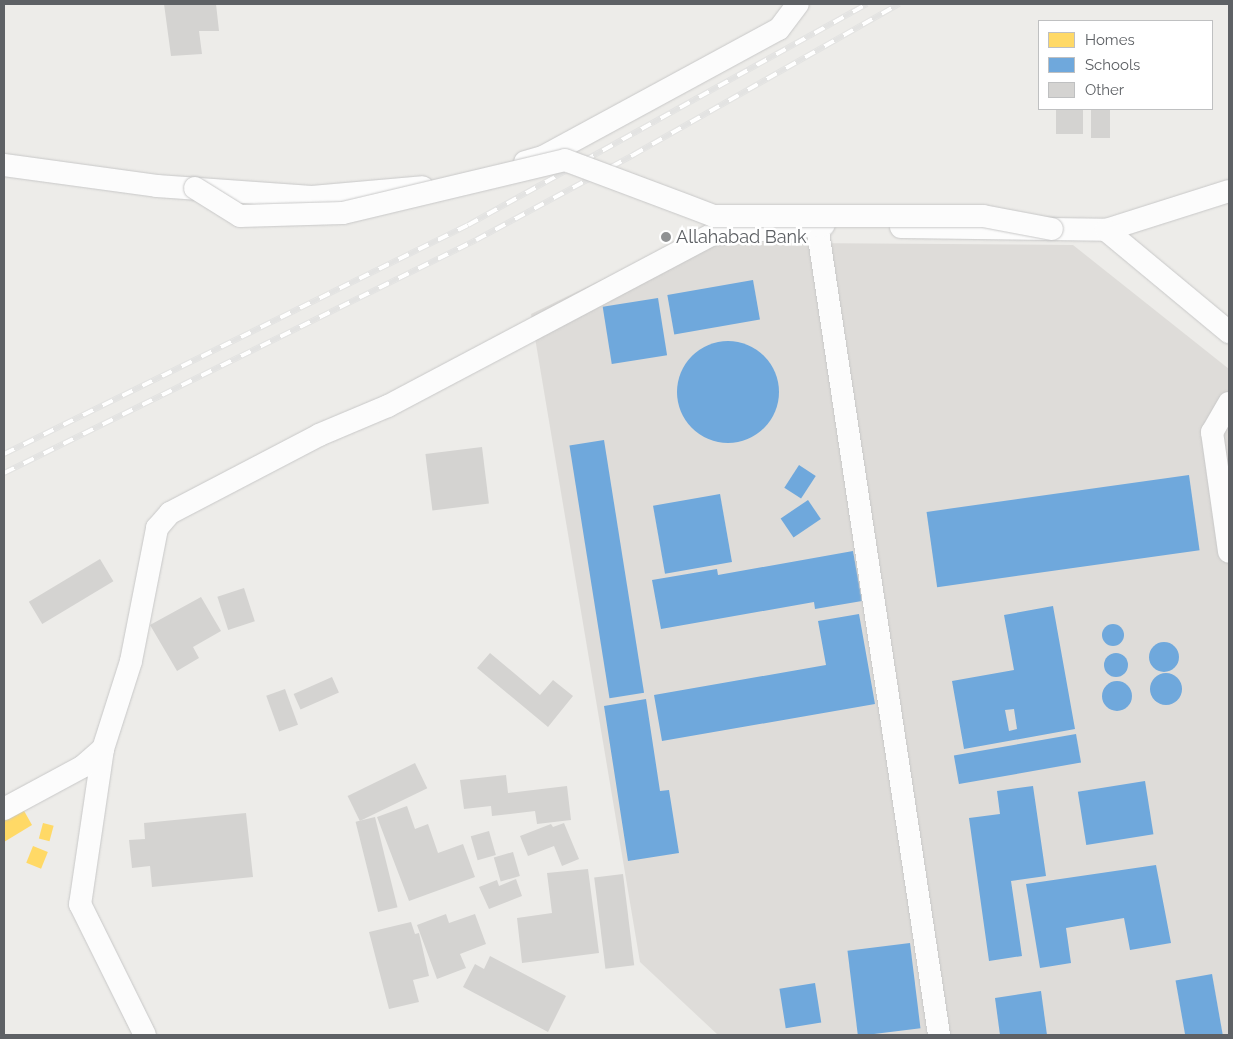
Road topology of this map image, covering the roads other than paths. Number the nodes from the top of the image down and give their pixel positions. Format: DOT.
graph roads {
  1 [pos="798,4"];
  2 [pos="4,165"];
  3 [pos="194,188"];
  4 [pos="1229,191"];
  5 [pos="817,225"];
  6 [pos="1052,229"];
  7 [pos="1106,230"];
  8 [pos="1229,332"];
  9 [pos="1229,403"];
  10 [pos="1229,552"];
  11 [pos="103,749"];
  12 [pos="4,809"];
  13 [pos="146,1035"];
  14 [pos="939,1035"];
  1 -- 3 [label="street"];
  2 -- 3 [label="street"];
  3 -- 6 [label="street, bridge"];
  4 -- 7 [label="street"];
  5 -- 6 [label="street"];
  5 -- 11 [label="street"];
  5 -- 14 [label="street"];
  6 -- 7 [label="street"];
  7 -- 8 [label="street"];
  9 -- 10 [label="street"];
  11 -- 12 [label="street"];
  11 -- 13 [label="street"];
}
